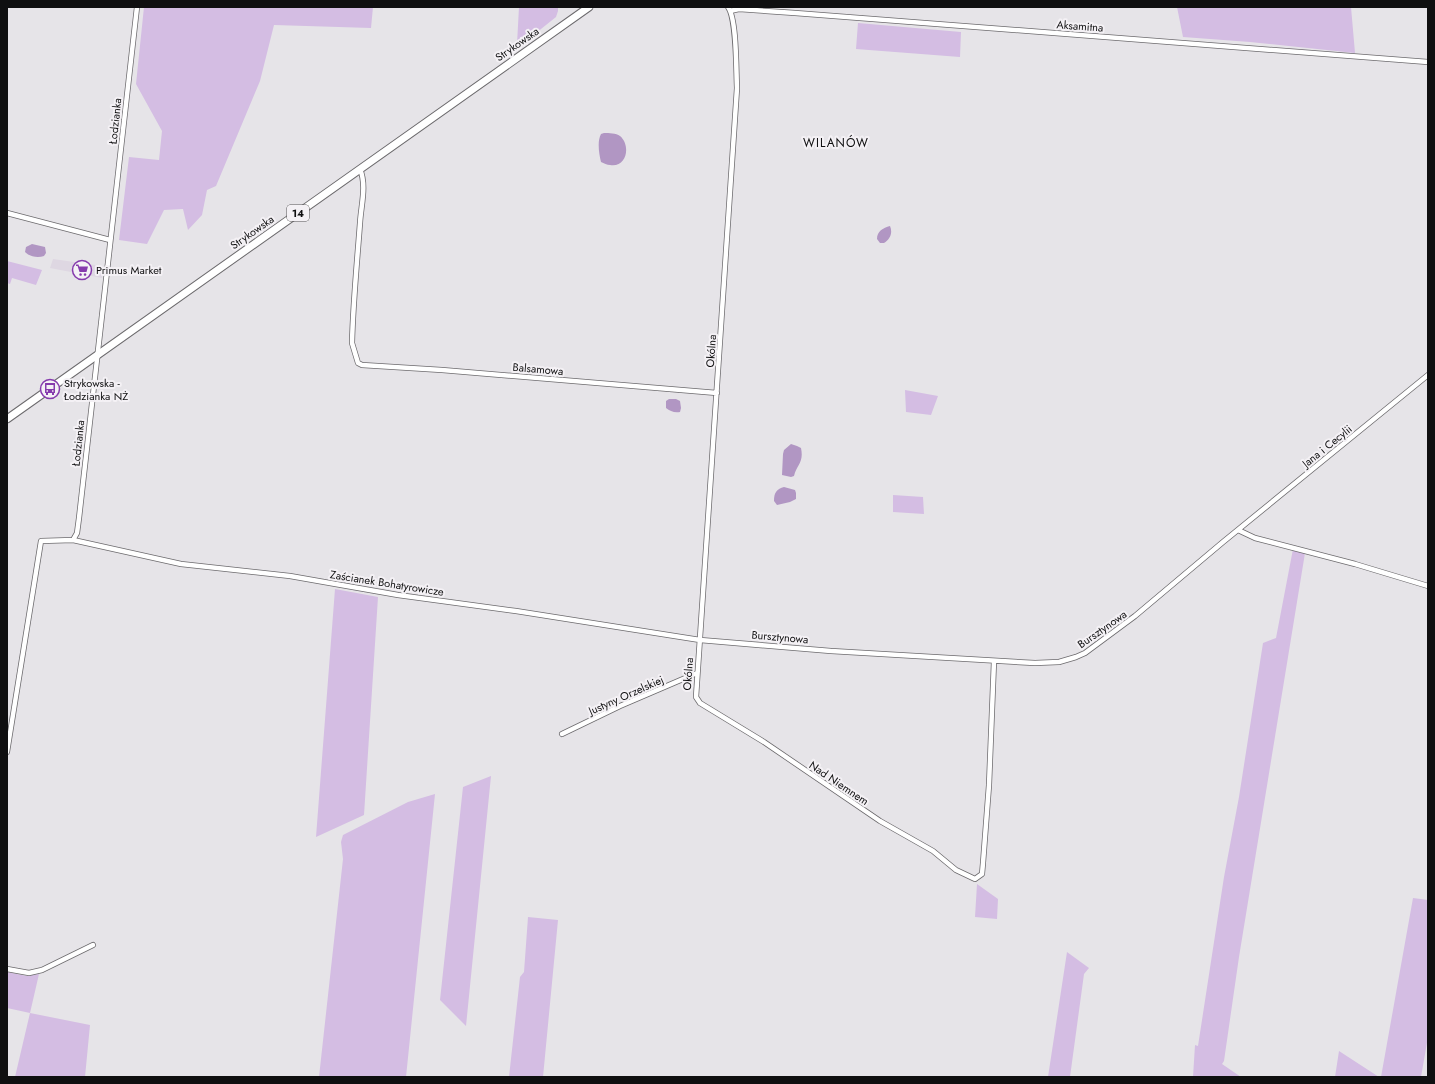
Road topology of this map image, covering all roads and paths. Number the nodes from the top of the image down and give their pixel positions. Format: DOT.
graph roads {
  1 [pos="137,7"];
  2 [pos="589,7"];
  3 [pos="729,9"];
  4 [pos="1428,62"];
  5 [pos="360,169"];
  6 [pos="7,213"];
  7 [pos="110,240"];
  8 [pos="97,355"];
  9 [pos="1428,375"];
  10 [pos="717,393"];
  11 [pos="7,419"];
  12 [pos="1238,530"];
  13 [pos="73,540"];
  14 [pos="1428,586"];
  15 [pos="700,640"];
  16 [pos="994,661"];
  17 [pos="697,672"];
  18 [pos="696,697"];
  19 [pos="562,734"];
  20 [pos="7,752"];
  21 [pos="93,945"];
  22 [pos="7,969"];
  1 -- 7 [label="street, Łodzianka"];
  2 -- 5 [label="main road, Strykowska / 14"];
  3 -- 4 [label="street, Aksamitna"];
  3 -- 10 [label="street, Okólna"];
  5 -- 8 [label="main road, Strykowska / 14"];
  5 -- 10 [label="street, Balsamowa"];
  6 -- 7 [label="street"];
  7 -- 8 [label="street, Łodzianka"];
  8 -- 11 [label="main road, Strykowska / 14"];
  8 -- 13 [label="street, Łodzianka"];
  9 -- 12 [label="street, Jana i Cecylii"];
  10 -- 15 [label="street, Okólna"];
  12 -- 14 [label="street"];
  12 -- 16 [label="street, Bursztynowa"];
  13 -- 15 [label="street, Zaścianek Bohatyrowicze"];
  13 -- 20 [label="street"];
  15 -- 16 [label="street, Bursztynowa"];
  15 -- 17 [label="street, Okólna"];
  16 -- 18 [label="street, Nad Niemnem"];
  17 -- 18 [label="street, Okólna"];
  17 -- 19 [label="street, Justyny Orzelskiej"];
  21 -- 22 [label="street"];
}
